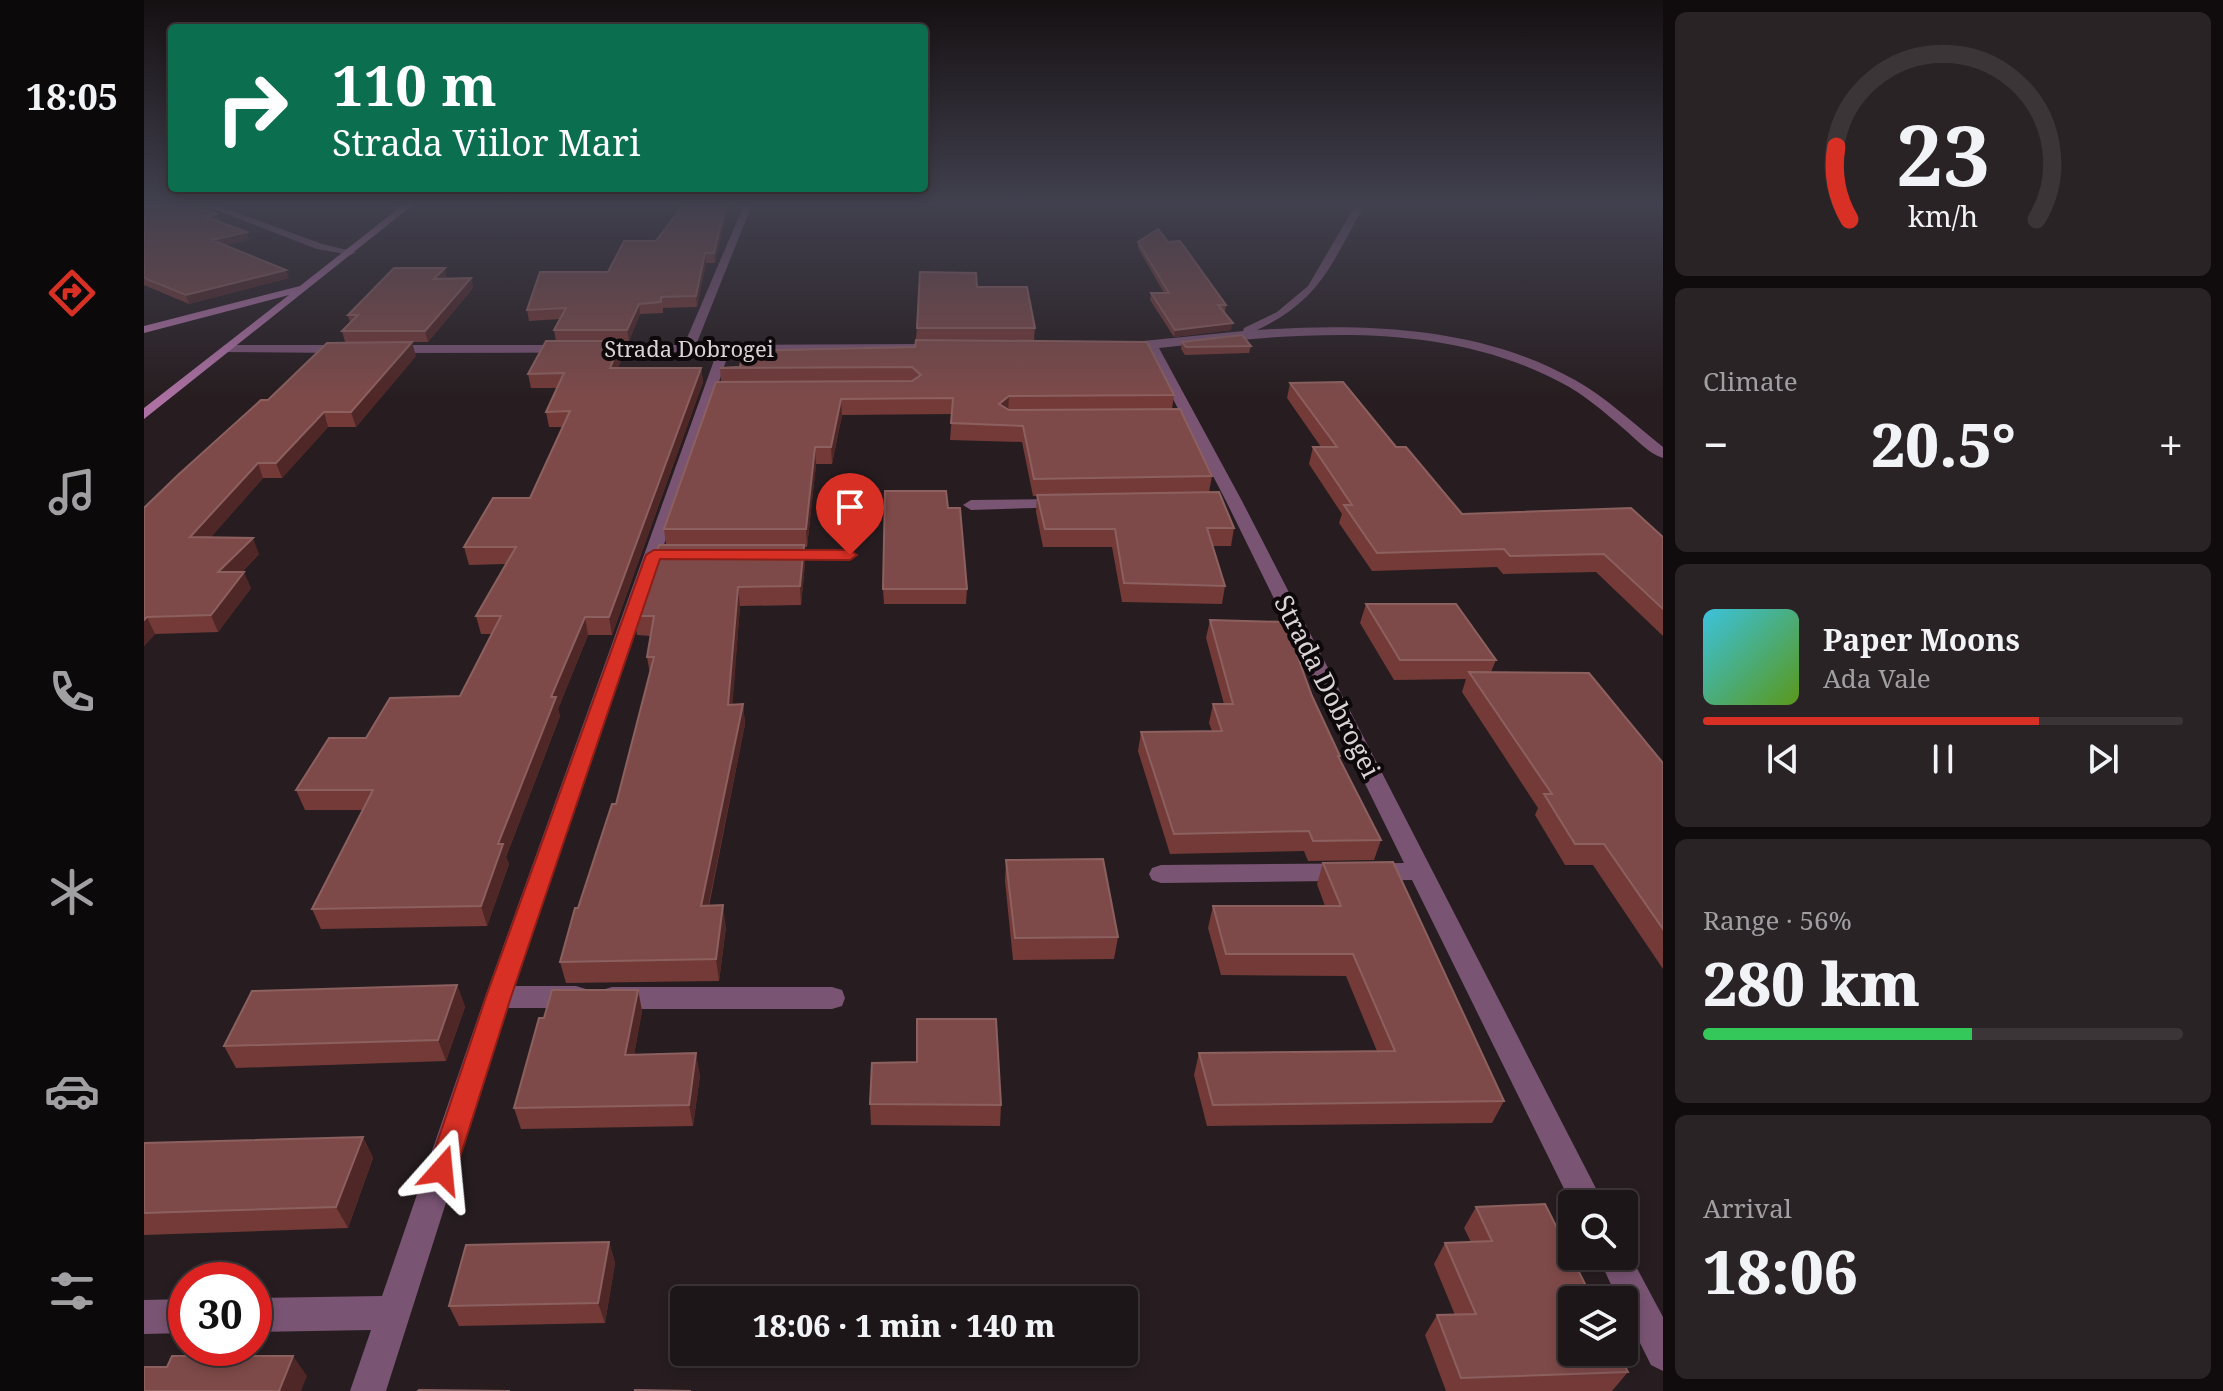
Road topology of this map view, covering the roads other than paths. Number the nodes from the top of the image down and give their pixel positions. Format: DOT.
graph roads {
  1 [pos="329,269"];
  2 [pos="722,269"];
  3 [pos="1323,269"];
  4 [pos="306,287"];
  5 [pos="144,330"];
  6 [pos="1237,335"];
  7 [pos="1104,347"];
  8 [pos="1152,347"];
  9 [pos="689,348"];
  10 [pos="724,348"];
  11 [pos="930,348"];
  12 [pos="227,349"];
  13 [pos="354,349"];
  14 [pos="370,349"];
  15 [pos="144,415"];
  16 [pos="1639,435"];
  17 [pos="1663,440"];
  18 [pos="1663,454"];
  19 [pos="1079,504"];
  20 [pos="971,505"];
  21 [pos="759,555"];
  22 [pos="850,555"];
  23 [pos="1421,871"];
  24 [pos="1161,874"];
  25 [pos="498,997"];
  26 [pos="832,998"];
  27 [pos="1581,1190"];
  28 [pos="1621,1270"];
  29 [pos="395,1313"];
  30 [pos="272,1315"];
  31 [pos="168,1316"];
  32 [pos="144,1317"];
  33 [pos="1663,1353"];
  34 [pos="368,1391"];
  1 -- 4 [label="main road"];
  2 -- 9 [label="street"];
  3 -- 6 [label="street"];
  4 -- 5 [label="main road"];
  4 -- 12 [label="main road"];
  6 -- 8 [label="street"];
  6 -- 16 [label="street"];
  7 -- 8 [label="street"];
  8 -- 23 [label="street, Strada Dobrogei"];
  9 -- 10 [label="street, Strada Dobrogei"];
  9 -- 14 [label="street, Strada Dobrogei"];
  10 -- 11 [label="street, Strada Dobrogei"];
  10 -- 25 [label="street"];
  12 -- 13 [label="street"];
  12 -- 15 [label="main road"];
  16 -- 17 [label="street"];
  16 -- 18 [label="street"];
  19 -- 20 [label="street"];
  21 -- 22 [label="street"];
  23 -- 24 [label="street"];
  23 -- 27 [label="street, Strada Dobrogei"];
  25 -- 26 [label="street"];
  25 -- 29 [label="street"];
  28 -- 33 [label="street"];
  29 -- 30 [label="street"];
  29 -- 34 [label="street"];
  31 -- 32 [label="street"];
}
